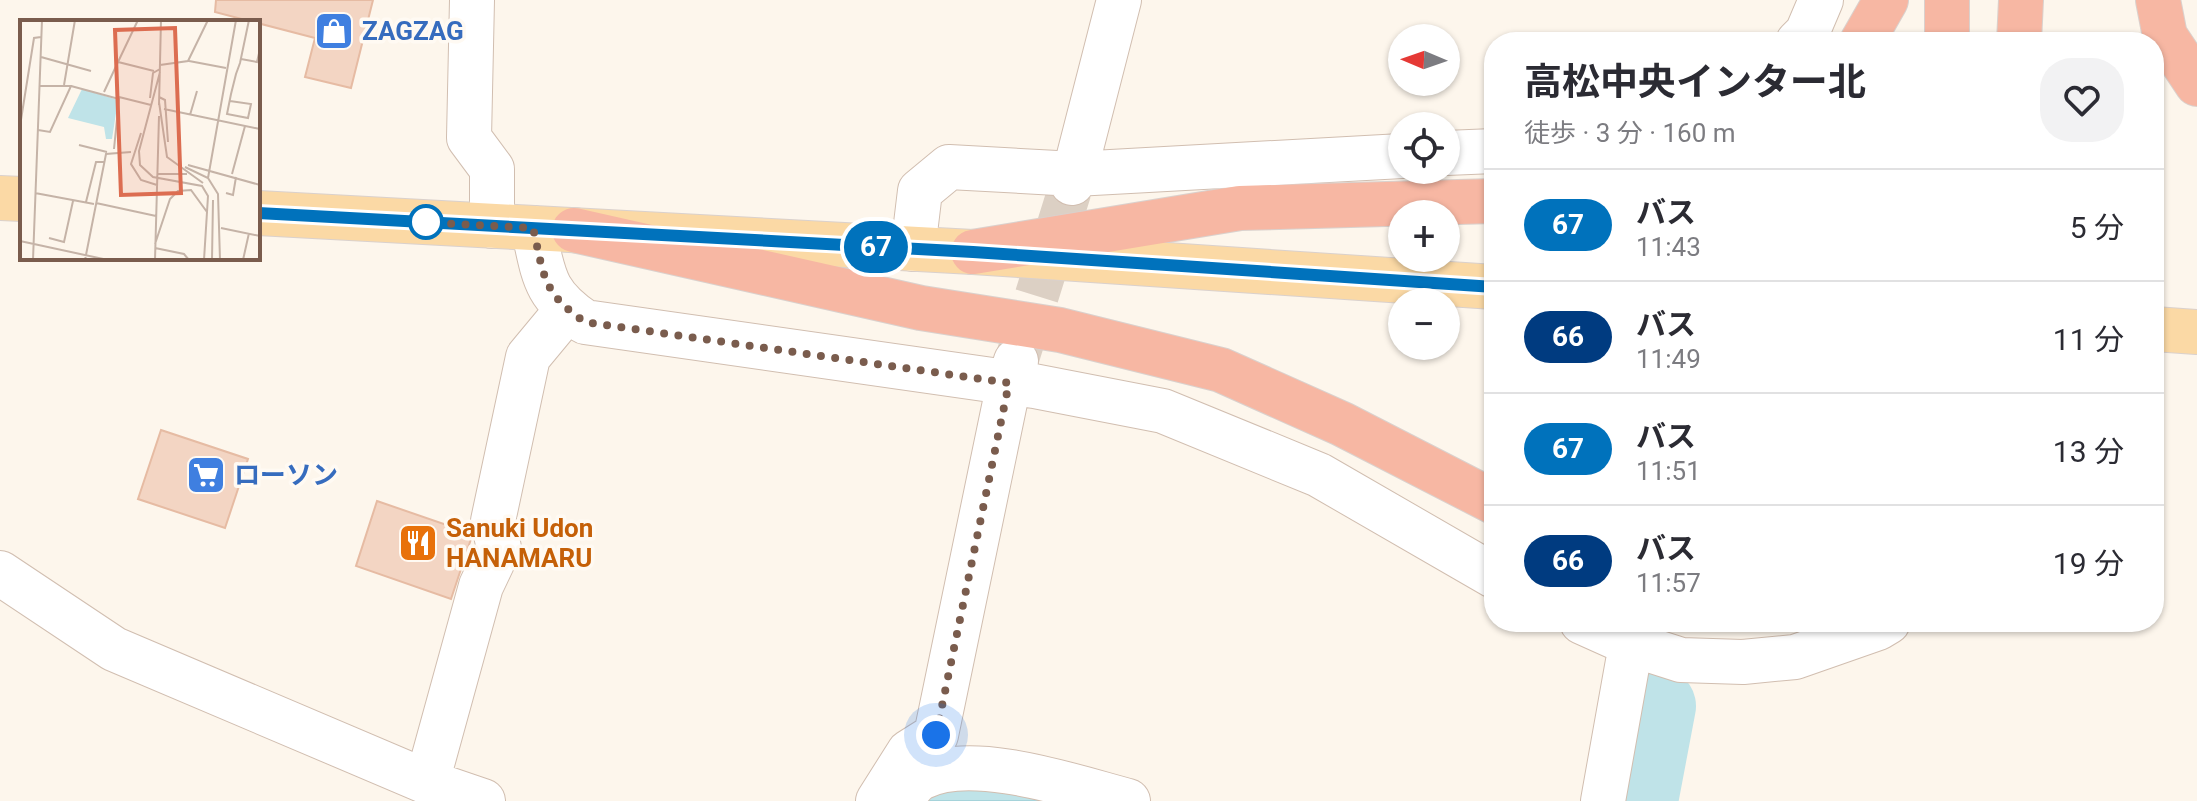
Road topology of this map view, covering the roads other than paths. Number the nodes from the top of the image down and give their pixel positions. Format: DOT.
graph roads {
  1 [pos="472,0"];
  2 [pos="1119,0"];
  3 [pos="1821,0"];
  4 [pos="1886,0"];
  5 [pos="1947,0"];
  6 [pos="2021,0"];
  7 [pos="2158,0"];
  8 [pos="1807,32"];
  9 [pos="1868,32"];
  10 [pos="1947,32"];
  11 [pos="2019,32"];
  12 [pos="2197,84"];
  13 [pos="1484,151"];
  14 [pos="1460,152"];
  15 [pos="1388,157"];
  16 [pos="1073,178"];
  17 [pos="0,198"];
  18 [pos="20,199"];
  19 [pos="1484,201"];
  20 [pos="260,213"];
  21 [pos="533,228"];
  22 [pos="913,249"];
  23 [pos="973,252"];
  24 [pos="1484,286"];
  25 [pos="567,310"];
  26 [pos="2164,330"];
  27 [pos="2197,332"];
  28 [pos="1012,372"];
  29 [pos="1484,497"];
  30 [pos="1484,570"];
  31 [pos="0,573"];
  32 [pos="1867,632"];
  33 [pos="1633,633"];
  34 [pos="427,782"];
  35 [pos="483,801"];
  36 [pos="878,801"];
  37 [pos="900,801"];
  38 [pos="1128,801"];
  39 [pos="1603,801"];
  1 -- 21 [label="street"];
  2 -- 16 [label="street"];
  3 -- 8 [label="street"];
  4 -- 9 [label="highway"];
  5 -- 10 [label="highway"];
  6 -- 11 [label="highway"];
  7 -- 12 [label="highway"];
  13 -- 14 [label="street"];
  15 -- 16 [label="street"];
  16 -- 22 [label="street"];
  17 -- 18 [label="main road"];
  19 -- 23 [label="highway"];
  20 -- 21 [label="main road"];
  21 -- 22 [label="main road"];
  21 -- 25 [label="street"];
  21 -- 29 [label="highway"];
  22 -- 23 [label="main road"];
  23 -- 24 [label="main road"];
  25 -- 28 [label="street"];
  25 -- 34 [label="street"];
  26 -- 27 [label="main road"];
  28 -- 30 [label="street"];
  28 -- 36 [label="street"];
  31 -- 34 [label="street"];
  32 -- 33 [label="street"];
  33 -- 39 [label="street"];
  34 -- 35 [label="street"];
  37 -- 38 [label="street"];
}
